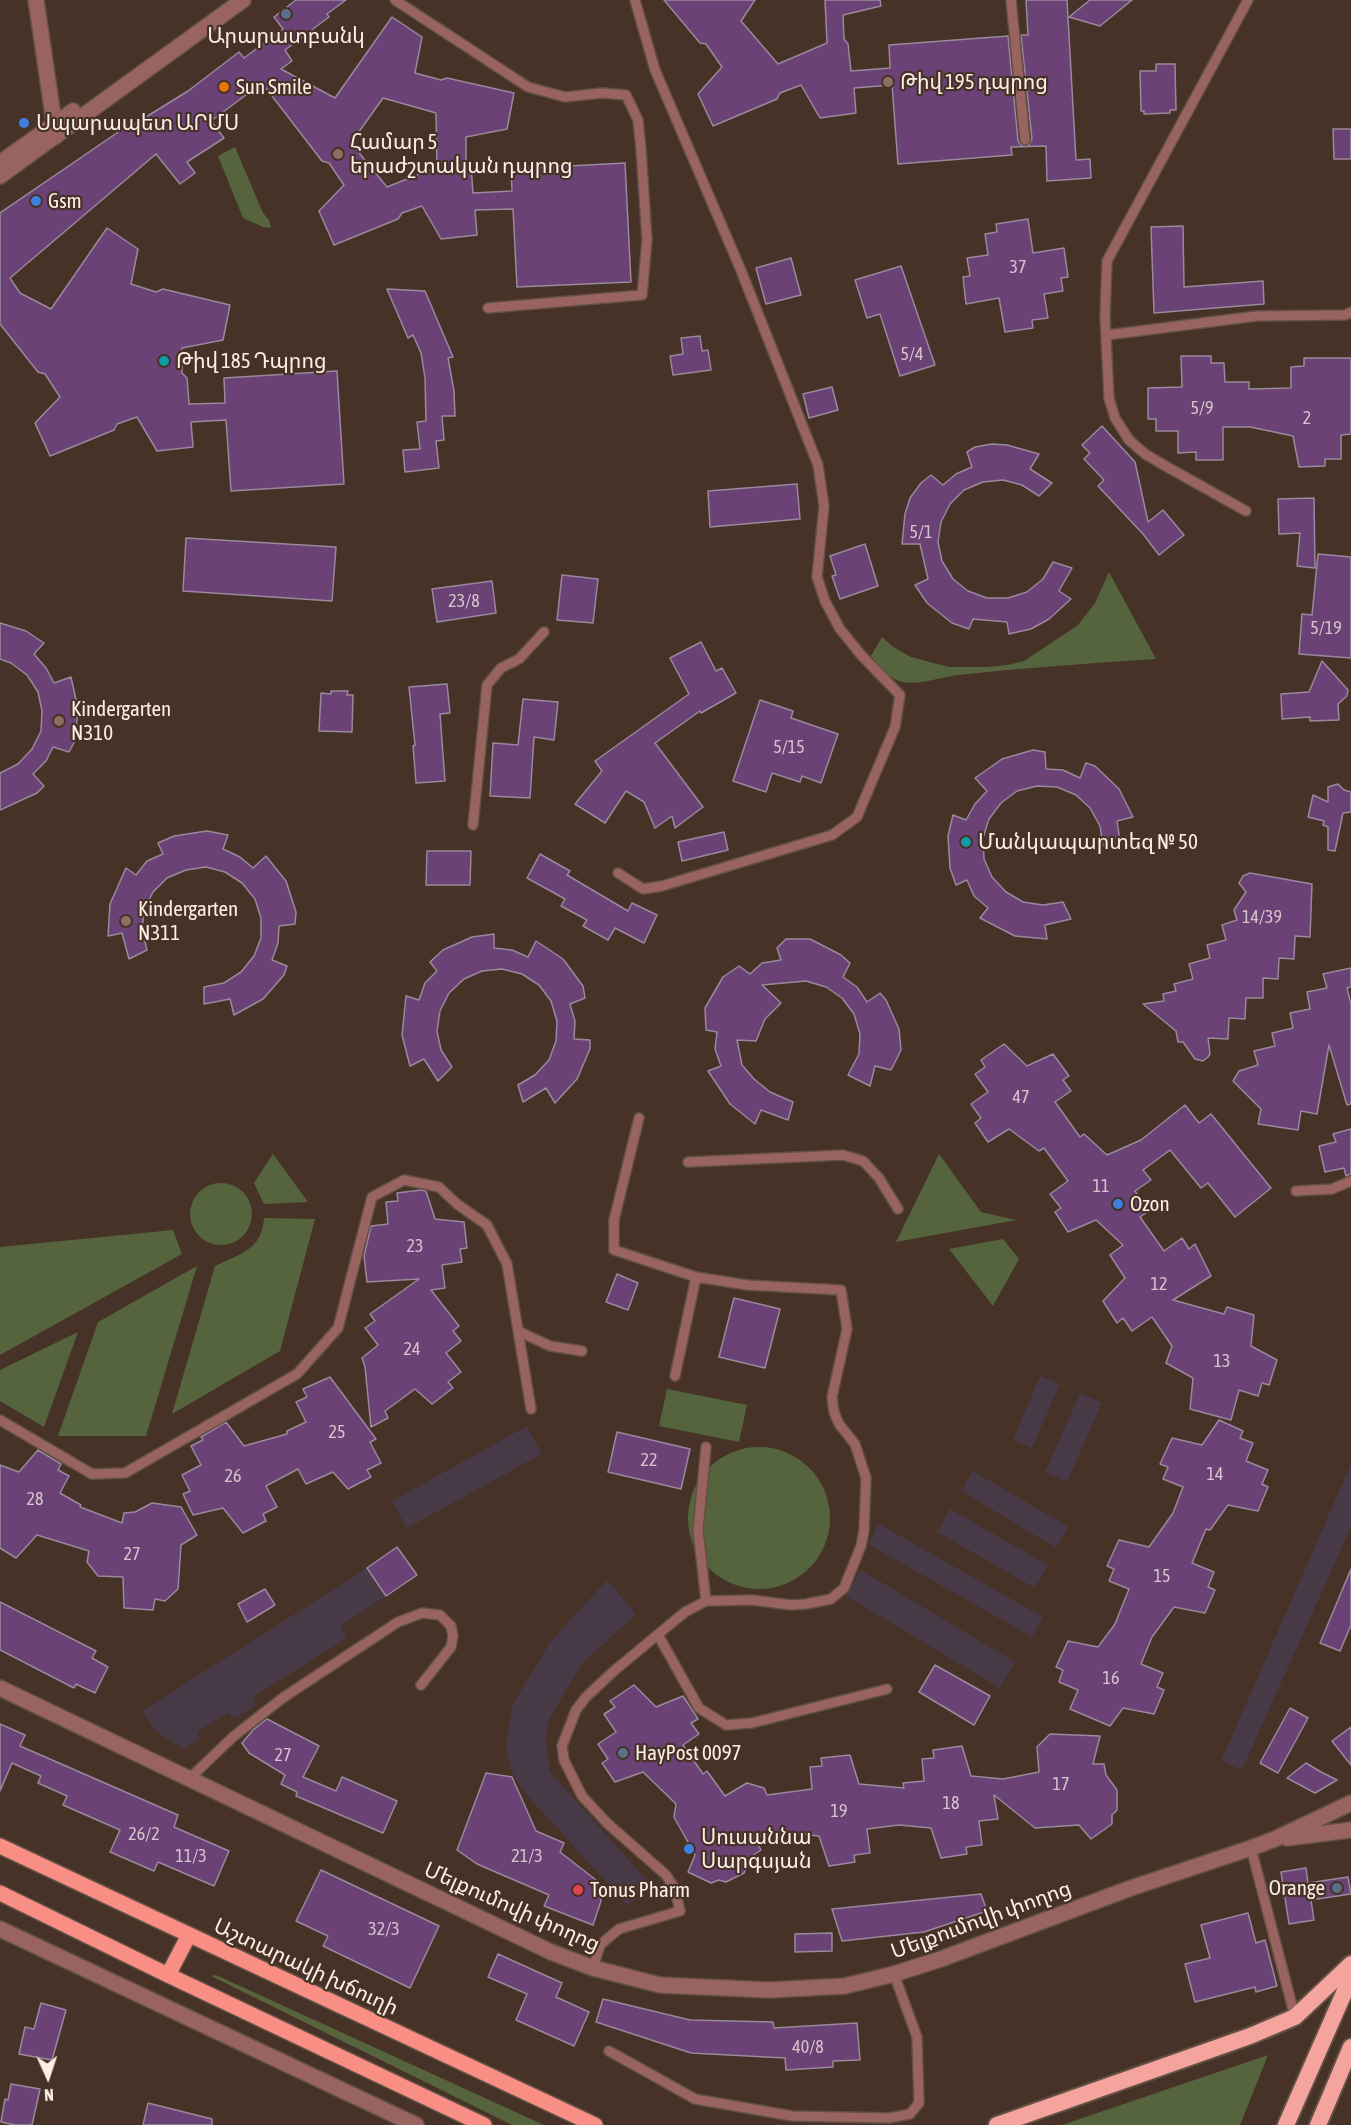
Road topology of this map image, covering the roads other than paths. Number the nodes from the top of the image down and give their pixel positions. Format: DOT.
graph roads {
  1 [pos="36,0"];
  2 [pos="229,0"];
  3 [pos="243,0"];
  4 [pos="394,0"];
  5 [pos="635,0"];
  6 [pos="1011,0"];
  7 [pos="1248,0"];
  8 [pos="55,130"];
  9 [pos="1025,140"];
  10 [pos="0,163"];
  11 [pos="0,176"];
  12 [pos="488,308"];
  13 [pos="1351,312"];
  14 [pos="1107,334"];
  15 [pos="1246,511"];
  16 [pos="544,632"];
  17 [pos="473,825"];
  18 [pos="618,873"];
  19 [pos="639,1118"];
  20 [pos="688,1162"];
  21 [pos="1351,1181"];
  22 [pos="1296,1191"];
  23 [pos="898,1209"];
  24 [pos="696,1277"];
  25 [pos="518,1331"];
  26 [pos="582,1351"];
  27 [pos="675,1376"];
  28 [pos="531,1409"];
  29 [pos="0,1420"];
  30 [pos="706,1447"];
  31 [pos="706,1601"];
  32 [pos="658,1635"];
  33 [pos="421,1685"];
  34 [pos="0,1688"];
  35 [pos="887,1689"];
  36 [pos="190,1778"];
  37 [pos="1351,1803"];
  38 [pos="1351,1830"];
  39 [pos="1275,1839"];
  40 [pos="0,1846"];
  41 [pos="1251,1848"];
  42 [pos="0,1893"];
  43 [pos="0,1929"];
  44 [pos="189,1935"];
  45 [pos="1351,1964"];
  46 [pos="593,1968"];
  47 [pos="894,1974"];
  48 [pos="168,1975"];
  49 [pos="1351,1977"];
  50 [pos="1295,2017"];
  51 [pos="1351,2047"];
  52 [pos="609,2051"];
  53 [pos="416,2125"];
  54 [pos="484,2125"];
  55 [pos="595,2125"];
  56 [pos="997,2125"];
  57 [pos="1286,2125"];
  58 [pos="1318,2125"];
  1 -- 8 [label="street"];
  2 -- 8 [label="street"];
  3 -- 8 [label="street"];
  4 -- 12 [label="lane"];
  5 -- 18 [label="lane"];
  6 -- 9 [label="lane"];
  7 -- 14 [label="lane"];
  8 -- 10 [label="street"];
  8 -- 11 [label="street"];
  13 -- 14 [label="lane"];
  14 -- 15 [label="lane"];
  16 -- 17 [label="lane"];
  19 -- 24 [label="lane"];
  20 -- 23 [label="lane"];
  21 -- 22 [label="lane"];
  24 -- 27 [label="lane"];
  24 -- 31 [label="lane"];
  25 -- 26 [label="lane"];
  25 -- 28 [label="lane"];
  25 -- 29 [label="lane"];
  30 -- 31 [label="lane"];
  31 -- 32 [label="lane"];
  32 -- 35 [label="lane"];
  32 -- 46 [label="lane"];
  33 -- 36 [label="lane"];
  34 -- 36 [label="street, Մելքումովի փողոց"];
  36 -- 46 [label="street, Մելքումովի փողոց"];
  37 -- 39 [label="street, Մելքումովի փողոց"];
  38 -- 39 [label="street, Մելքումովի փողոց"];
  39 -- 41 [label="street, Մելքումովի փողոց"];
  40 -- 44 [label="main road, Աշտարակի խճուղի"];
  41 -- 47 [label="street, Մելքումովի փողոց"];
  41 -- 50 [label="lane"];
  42 -- 48 [label="main road"];
  43 -- 53 [label="street"];
  44 -- 48 [label="main road"];
  44 -- 55 [label="main road, Աշտարակի խճուղի"];
  45 -- 50 [label="highway"];
  46 -- 47 [label="street, Մելքումովի փողոց"];
  47 -- 52 [label="lane"];
  48 -- 54 [label="main road"];
  49 -- 57 [label="highway"];
  50 -- 56 [label="highway"];
  51 -- 58 [label="highway"];
}
